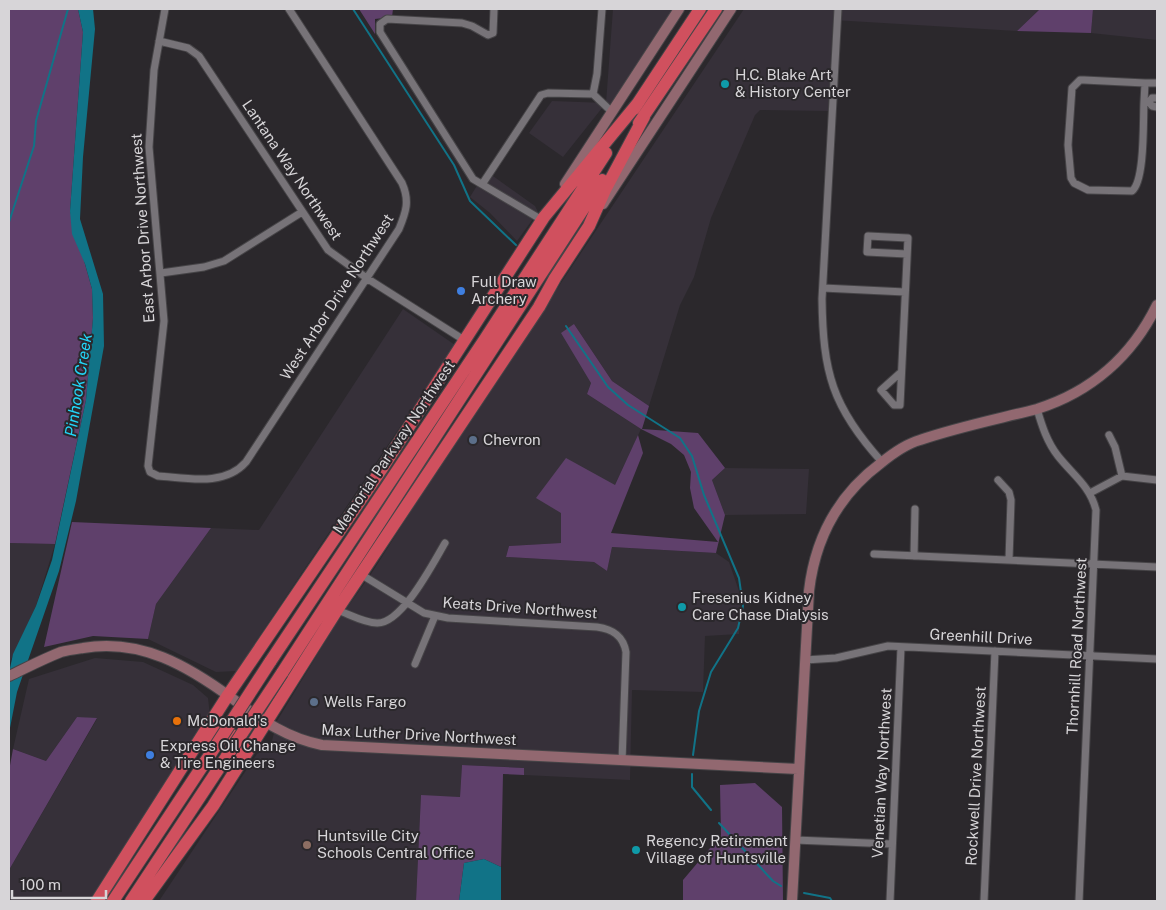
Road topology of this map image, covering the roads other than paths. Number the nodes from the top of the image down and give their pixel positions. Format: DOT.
graph roads {
  1 [pos="165,9"];
  2 [pos="289,9"];
  3 [pos="494,9"];
  4 [pos="602,9"];
  5 [pos="680,9"];
  6 [pos="700,9"];
  7 [pos="716,9"];
  8 [pos="731,9"];
  9 [pos="838,9"];
  10 [pos="159,41"];
  11 [pos="1145,82"];
  12 [pos="1156,83"];
  13 [pos="592,94"];
  14 [pos="1157,98"];
  15 [pos="1146,102"];
  16 [pos="638,103"];
  17 [pos="1157,107"];
  18 [pos="612,112"];
  19 [pos="644,117"];
  20 [pos="483,183"];
  21 [pos="302,212"];
  22 [pos="543,219"];
  23 [pos="589,226"];
  24 [pos="907,254"];
  25 [pos="162,273"];
  26 [pos="368,278"];
  27 [pos="823,288"];
  28 [pos="905,292"];
  29 [pos="1157,306"];
  30 [pos="464,340"];
  31 [pos="900,374"];
  32 [pos="1037,409"];
  33 [pos="1109,435"];
  34 [pos="448,442"];
  35 [pos="882,462"];
  36 [pos="154,474"];
  37 [pos="1122,476"];
  38 [pos="998,480"];
  39 [pos="1157,480"];
  40 [pos="1090,493"];
  41 [pos="915,509"];
  42 [pos="383,516"];
  43 [pos="445,543"];
  44 [pos="874,554"];
  45 [pos="914,556"];
  46 [pos="1009,560"];
  47 [pos="1095,564"];
  48 [pos="1157,566"];
  49 [pos="362,575"];
  50 [pos="409,603"];
  51 [pos="337,610"];
  52 [pos="435,616"];
  53 [pos="902,647"];
  54 [pos="258,651"];
  55 [pos="995,651"];
  56 [pos="1091,656"];
  57 [pos="1157,659"];
  58 [pos="805,660"];
  59 [pos="415,664"];
  60 [pos="9,676"];
  61 [pos="297,676"];
  62 [pos="228,695"];
  63 [pos="267,724"];
  64 [pos="198,741"];
  65 [pos="622,761"];
  66 [pos="239,766"];
  67 [pos="798,769"];
  68 [pos="795,840"];
  69 [pos="892,844"];
  70 [pos="97,901"];
  71 [pos="113,901"];
  72 [pos="131,901"];
  73 [pos="144,901"];
  74 [pos="792,901"];
  75 [pos="890,901"];
  76 [pos="984,901"];
  77 [pos="1079,901"];
  1 -- 10 [label="street, East Arbor Drive Northwest"];
  2 -- 26 [label="street, West Arbor Drive Northwest"];
  3 -- 20 [label="street"];
  4 -- 13 [label="street"];
  5 -- 18 [label="street"];
  6 -- 16 [label="highway, Memorial Parkway Northwest"];
  7 -- 19 [label="highway, Memorial Parkway Northwest"];
  8 -- 23 [label="street"];
  9 -- 27 [label="street"];
  10 -- 21 [label="street, Lantana Way Northwest"];
  10 -- 25 [label="street, East Arbor Drive Northwest"];
  11 -- 12 [label="street"];
  11 -- 15 [label="street"];
  11 -- 15 [label="street"];
  13 -- 18 [label="street"];
  13 -- 20 [label="street"];
  14 -- 15 [label="street"];
  15 -- 17 [label="street"];
  16 -- 22 [label="highway"];
  16 -- 71 [label="highway, Memorial Parkway Northwest, bridge"];
  18 -- 22 [label="street"];
  19 -- 23 [label="highway"];
  19 -- 42 [label="highway, Memorial Parkway Northwest"];
  20 -- 22 [label="street"];
  21 -- 25 [label="street"];
  21 -- 26 [label="street, Lantana Way Northwest"];
  22 -- 30 [label="highway"];
  23 -- 34 [label="highway"];
  24 -- 24 [label="street"];
  24 -- 28 [label="street"];
  25 -- 36 [label="street, East Arbor Drive Northwest"];
  26 -- 30 [label="street, Lantana Way Northwest"];
  26 -- 36 [label="street, West Arbor Drive Northwest"];
  27 -- 28 [label="street"];
  27 -- 35 [label="street"];
  28 -- 31 [label="street"];
  29 -- 32 [label="street"];
  30 -- 54 [label="highway"];
  32 -- 35 [label="street"];
  32 -- 40 [label="street, Thornhill Road Northwest"];
  33 -- 37 [label="street"];
  34 -- 42 [label="highway"];
  34 -- 49 [label="highway"];
  35 -- 58 [label="street"];
  37 -- 39 [label="street"];
  37 -- 40 [label="street"];
  38 -- 46 [label="street"];
  40 -- 47 [label="street, Thornhill Road Northwest"];
  41 -- 45 [label="street"];
  42 -- 72 [label="highway, Memorial Parkway Northwest, bridge"];
  43 -- 50 [label="street"];
  44 -- 45 [label="street"];
  45 -- 46 [label="street"];
  46 -- 47 [label="street"];
  47 -- 48 [label="street"];
  47 -- 56 [label="street, Thornhill Road Northwest"];
  49 -- 50 [label="street, Keats Drive Northwest"];
  49 -- 51 [label="highway"];
  50 -- 51 [label="street"];
  50 -- 52 [label="street, Keats Drive Northwest"];
  51 -- 61 [label="highway"];
  52 -- 59 [label="street"];
  52 -- 65 [label="street, Keats Drive Northwest"];
  53 -- 55 [label="street, Greenhill Drive"];
  53 -- 58 [label="street, Greenhill Drive"];
  53 -- 69 [label="street, Venetian Way Northwest"];
  54 -- 61 [label="highway"];
  54 -- 62 [label="highway"];
  55 -- 56 [label="street, Greenhill Drive"];
  55 -- 76 [label="street, Rockwell Drive Northwest"];
  56 -- 57 [label="street, Greenhill Drive"];
  56 -- 77 [label="street, Thornhill Road Northwest"];
  58 -- 67 [label="street"];
  60 -- 62 [label="street, Max Luther Drive Northwest"];
  61 -- 63 [label="highway"];
  62 -- 63 [label="street, Max Luther Drive Northwest"];
  62 -- 64 [label="highway"];
  63 -- 65 [label="street, Max Luther Drive Northwest"];
  63 -- 66 [label="highway"];
  64 -- 66 [label="highway"];
  64 -- 70 [label="highway"];
  65 -- 67 [label="street, Max Luther Drive Northwest"];
  66 -- 73 [label="highway"];
  67 -- 68 [label="street"];
  68 -- 69 [label="street"];
  68 -- 74 [label="street"];
  69 -- 75 [label="street, Venetian Way Northwest"];
}
